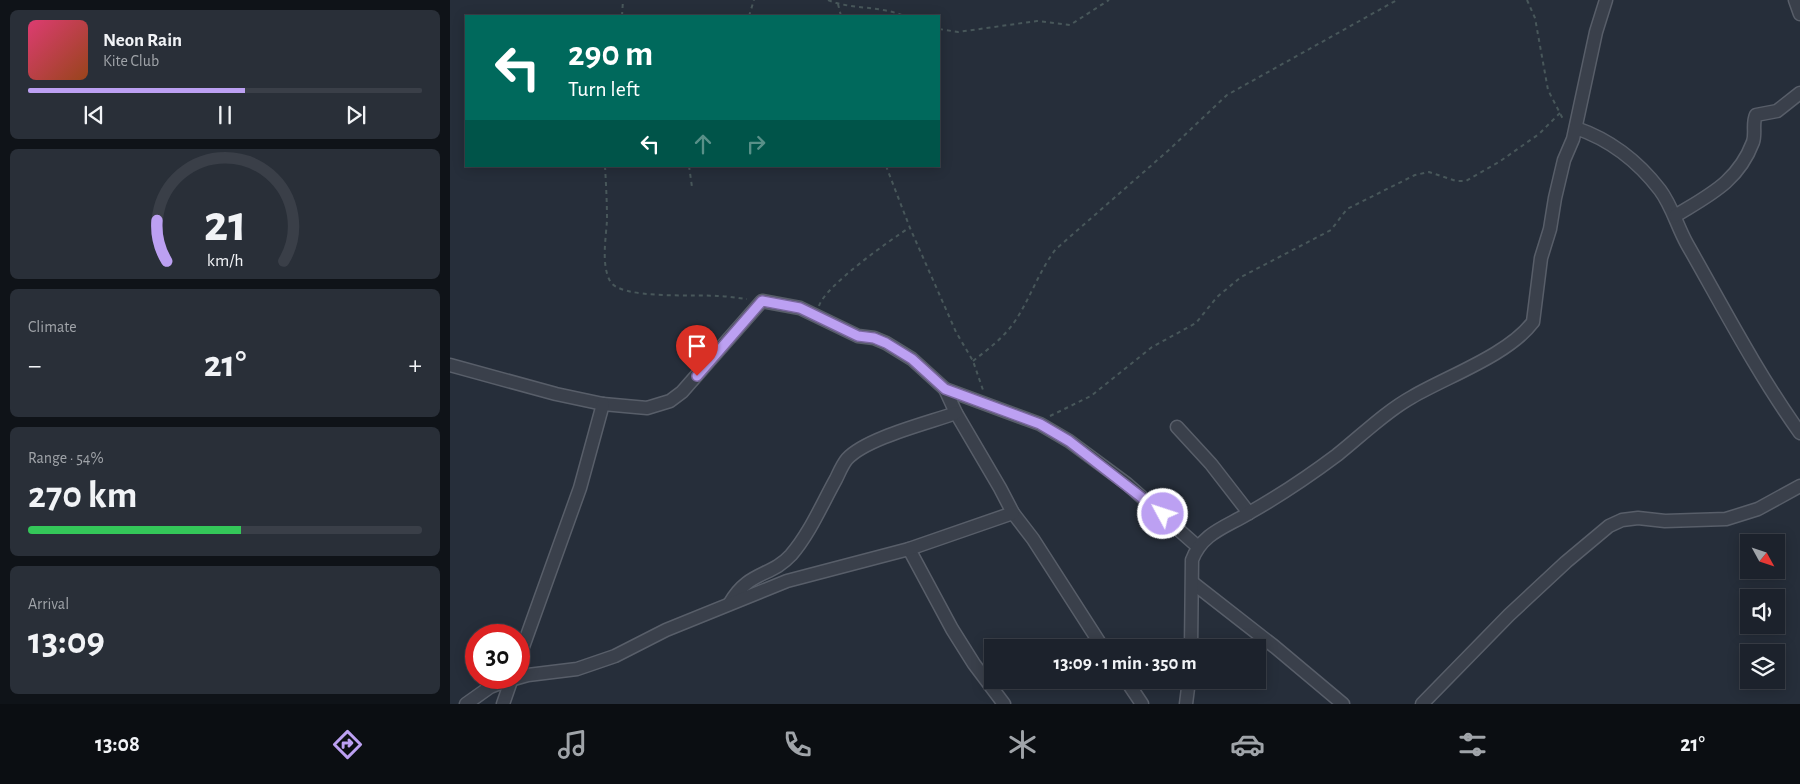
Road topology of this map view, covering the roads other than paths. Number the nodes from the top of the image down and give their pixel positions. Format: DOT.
graph roads {
  1 [pos="1606,0"];
  2 [pos="1795,0"];
  3 [pos="1800,14"];
  4 [pos="1800,93"];
  5 [pos="1575,133"];
  6 [pos="1675,216"];
  7 [pos="450,365"];
  8 [pos="945,389"];
  9 [pos="603,404"];
  10 [pos="956,413"];
  11 [pos="1176,427"];
  12 [pos="1800,433"];
  13 [pos="1800,486"];
  14 [pos="1012,513"];
  15 [pos="1249,513"];
  16 [pos="1197,546"];
  17 [pos="909,549"];
  18 [pos="1192,583"];
  19 [pos="729,604"];
  20 [pos="530,627"];
  21 [pos="1097,639"];
  22 [pos="1191,639"];
  23 [pos="530,675"];
  24 [pos="487,689"];
  25 [pos="508,689"];
  26 [pos="1132,689"];
  27 [pos="1188,689"];
  28 [pos="466,704"];
  29 [pos="503,704"];
  30 [pos="1004,704"];
  31 [pos="1142,704"];
  32 [pos="1186,704"];
  33 [pos="1343,704"];
  34 [pos="1422,704"];
  1 -- 5 [label="street"];
  2 -- 3 [label="street"];
  4 -- 6 [label="street"];
  5 -- 6 [label="street"];
  5 -- 15 [label="street"];
  6 -- 12 [label="street"];
  7 -- 9 [label="street"];
  8 -- 9 [label="street"];
  8 -- 10 [label="street"];
  8 -- 16 [label="street"];
  9 -- 20 [label="street"];
  10 -- 14 [label="street"];
  10 -- 19 [label="street"];
  11 -- 15 [label="street"];
  13 -- 34 [label="street"];
  14 -- 17 [label="street"];
  14 -- 21 [label="street"];
  15 -- 16 [label="street"];
  16 -- 18 [label="street"];
  17 -- 19 [label="street"];
  17 -- 30 [label="street"];
  18 -- 22 [label="street"];
  18 -- 33 [label="street"];
  19 -- 23 [label="street"];
  24 -- 28 [label="street"];
  25 -- 29 [label="street"];
  26 -- 31 [label="street"];
  27 -- 32 [label="street"];
}
